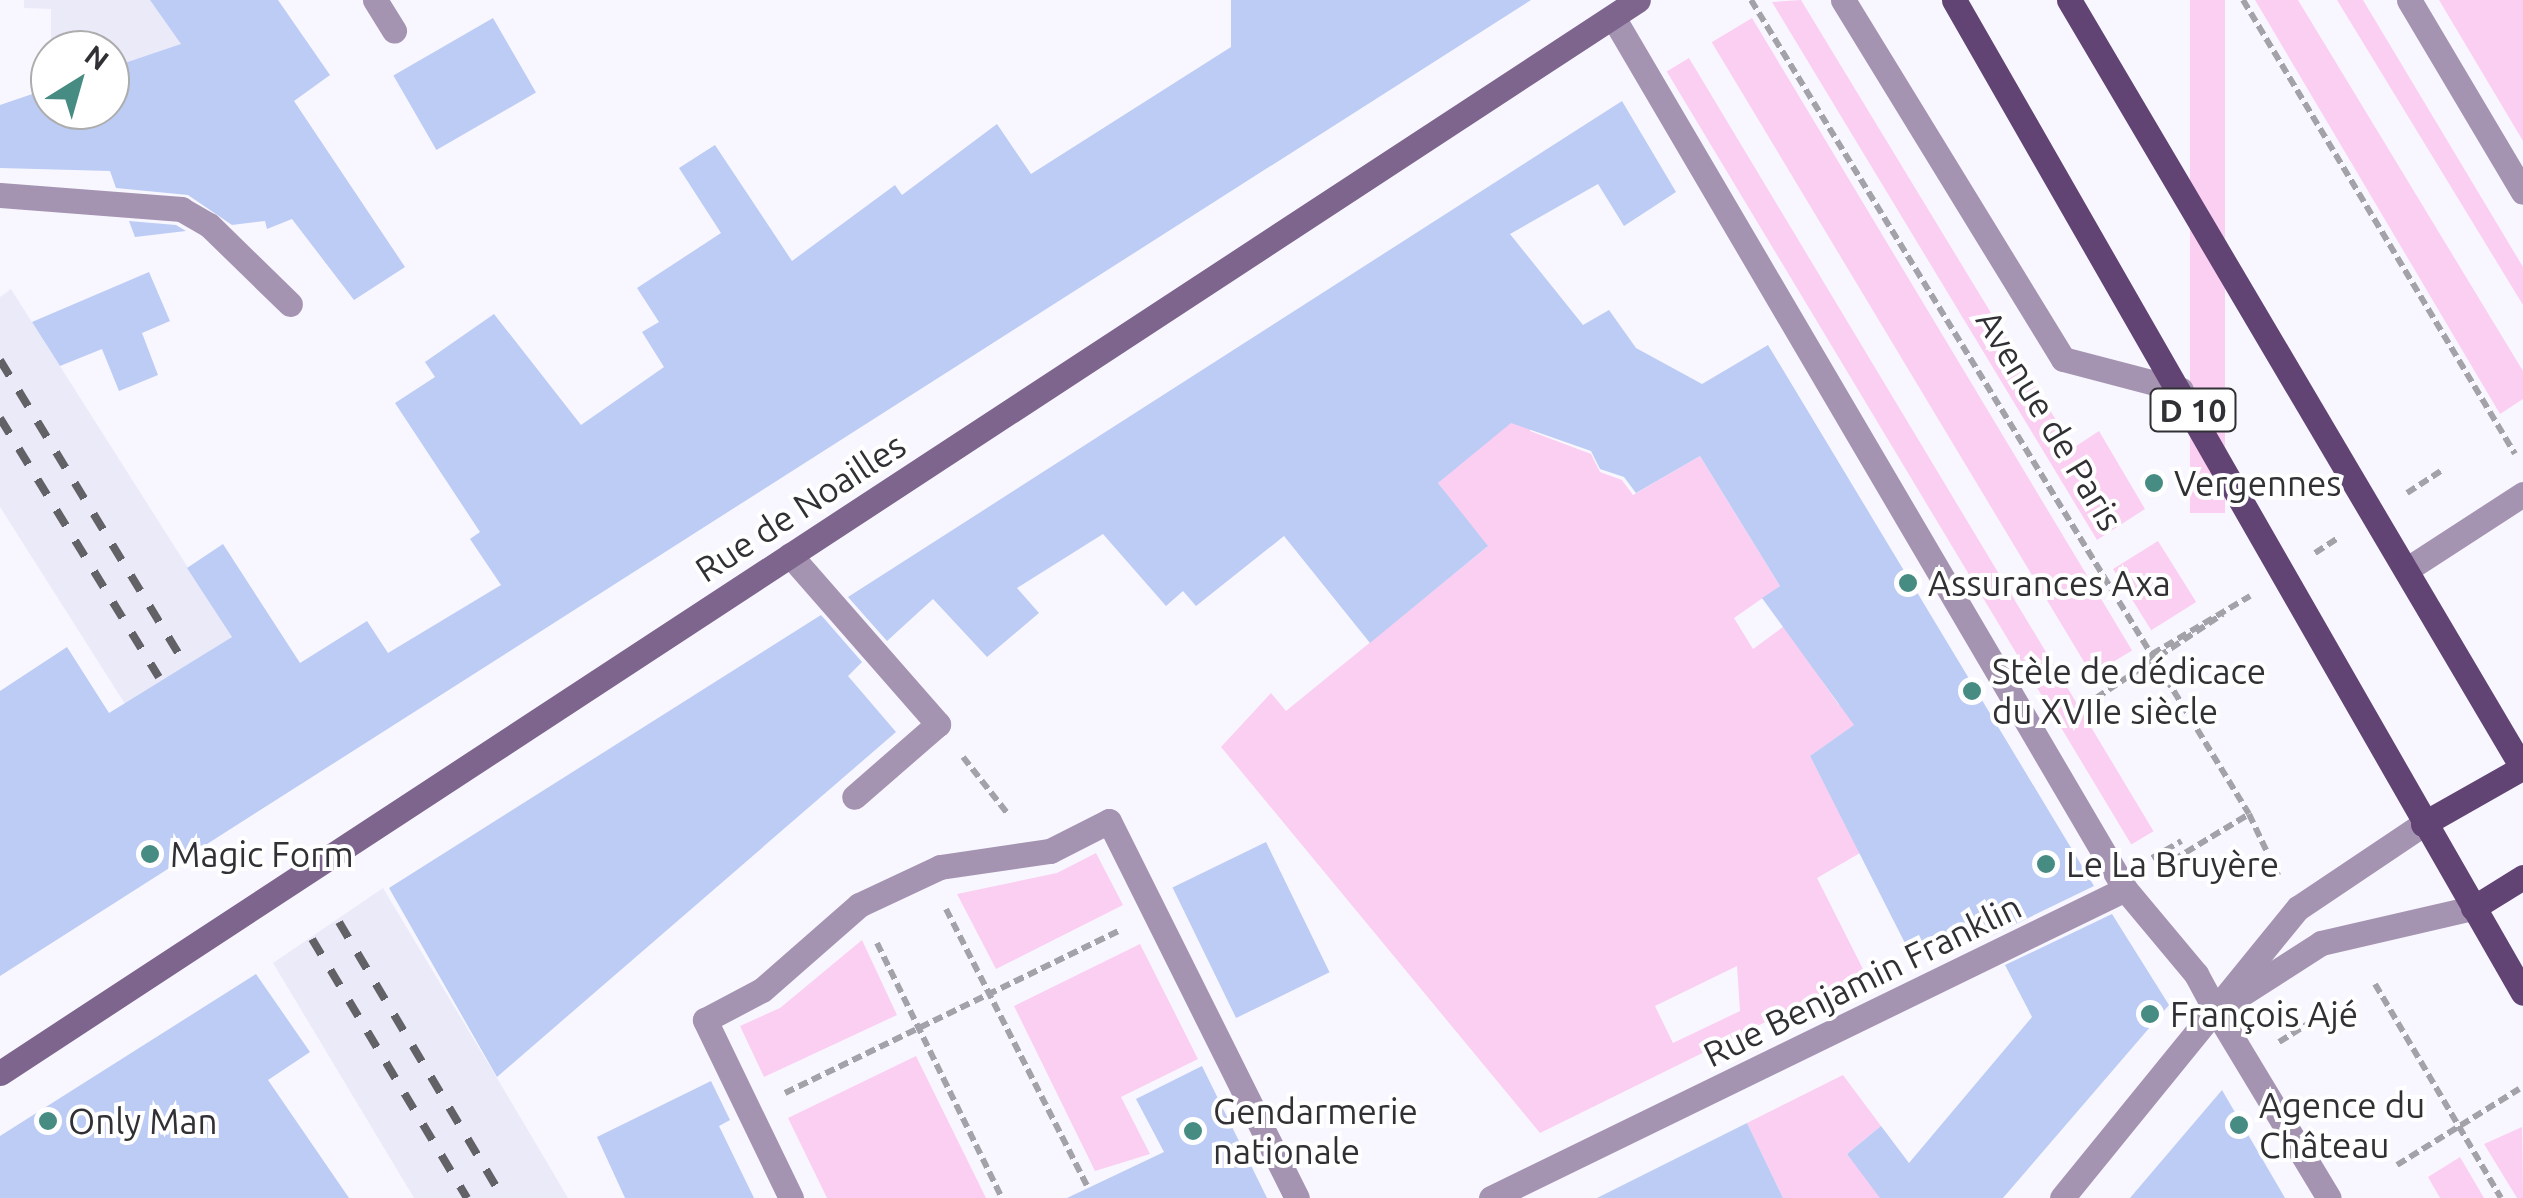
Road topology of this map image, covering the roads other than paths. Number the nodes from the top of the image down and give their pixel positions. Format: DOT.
graph roads {
  1 [pos="375,0"];
  2 [pos="1638,0"];
  3 [pos="1843,0"];
  4 [pos="1954,0"];
  5 [pos="2069,0"];
  6 [pos="2410,0"];
  7 [pos="1608,8"];
  8 [pos="394,30"];
  9 [pos="2523,192"];
  10 [pos="0,195"];
  11 [pos="290,304"];
  12 [pos="2181,390"];
  13 [pos="2523,494"];
  14 [pos="790,556"];
  15 [pos="2409,568"];
  16 [pos="2523,768"];
  17 [pos="854,797"];
  18 [pos="2423,824"];
  19 [pos="2523,878"];
  20 [pos="2125,889"];
  21 [pos="2472,908"];
  22 [pos="2523,994"];
  23 [pos="2216,1010"];
  24 [pos="0,1073"];
  25 [pos="790,1198"];
  26 [pos="1297,1198"];
  27 [pos="1491,1198"];
  28 [pos="2062,1198"];
  29 [pos="2329,1198"];
  1 -- 8 [label="street"];
  2 -- 7 [label="street, Rue de Noailles"];
  3 -- 12 [label="street"];
  4 -- 12 [label="main road, D 10"];
  5 -- 15 [label="main road, D 10"];
  6 -- 9 [label="street"];
  7 -- 14 [label="street, Rue de Noailles"];
  7 -- 20 [label="street"];
  10 -- 11 [label="street"];
  12 -- 18 [label="main road, D 10"];
  13 -- 15 [label="street"];
  14 -- 17 [label="street"];
  14 -- 24 [label="street, Rue de Noailles"];
  15 -- 16 [label="main road, D 10"];
  16 -- 18 [label="main road, D 10"];
  18 -- 21 [label="main road, D 10"];
  18 -- 23 [label="street"];
  19 -- 21 [label="main road"];
  20 -- 23 [label="street"];
  20 -- 27 [label="street, Rue Benjamin Franklin"];
  21 -- 22 [label="main road, D 10"];
  21 -- 23 [label="street"];
  23 -- 28 [label="street"];
  23 -- 29 [label="street"];
  25 -- 26 [label="street"];
}
